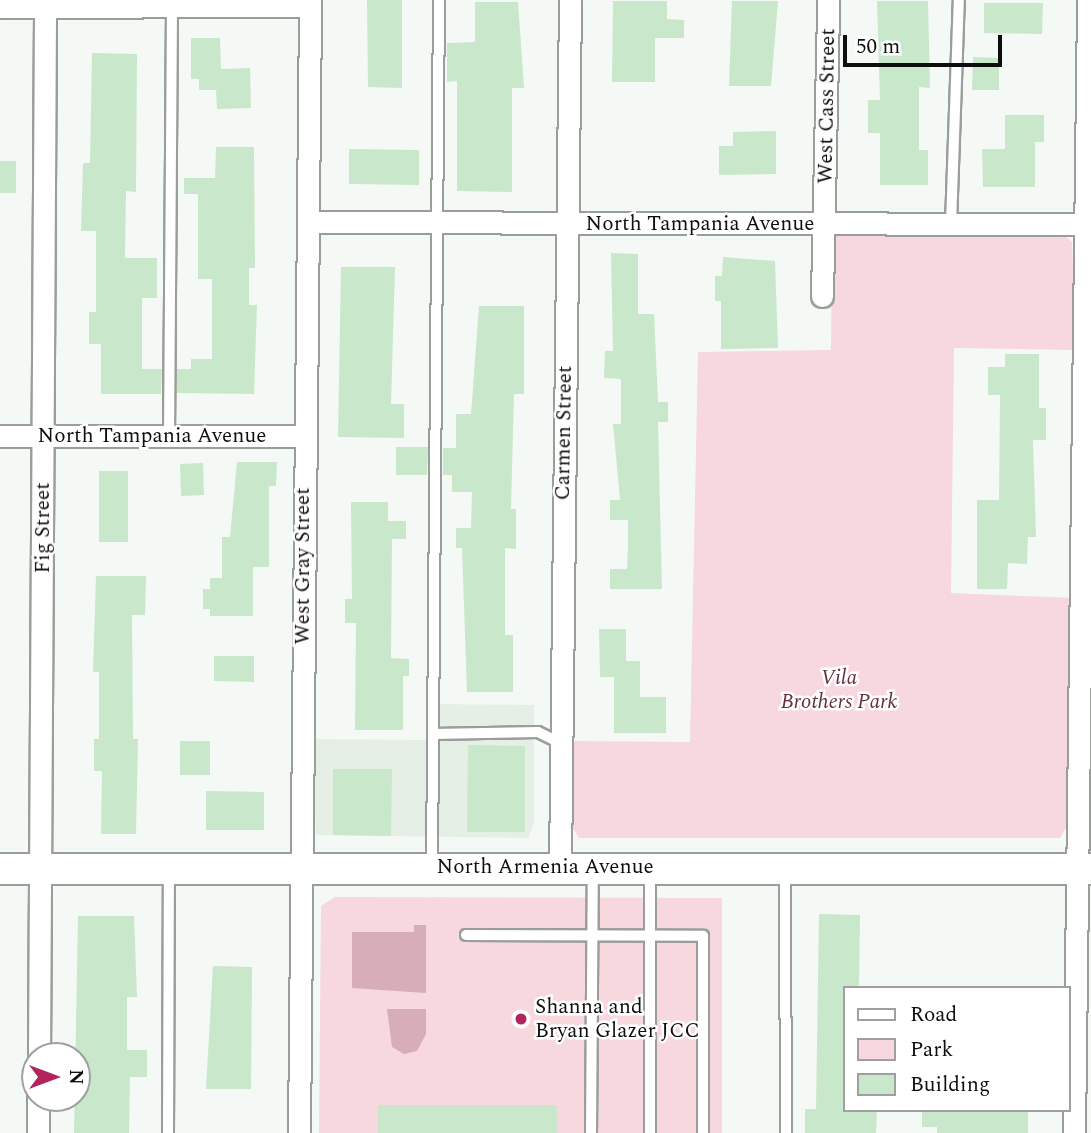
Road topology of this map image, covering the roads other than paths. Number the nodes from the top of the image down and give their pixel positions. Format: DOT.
graph roads {
  1 [pos="439,0"];
  2 [pos="570,0"];
  3 [pos="828,0"];
  4 [pos="959,0"];
  5 [pos="1088,0"];
  6 [pos="45,3"];
  7 [pos="172,3"];
  8 [pos="310,3"];
  9 [pos="0,7"];
  10 [pos="308,222"];
  11 [pos="438,223"];
  12 [pos="568,224"];
  13 [pos="825,224"];
  14 [pos="951,224"];
  15 [pos="1088,224"];
  16 [pos="822,296"];
  17 [pos="0,436"];
  18 [pos="44,436"];
  19 [pos="304,436"];
  20 [pos="169,437"];
  21 [pos="433,734"];
  22 [pos="561,743"];
  23 [pos="301,867"];
  24 [pos="432,867"];
  25 [pos="560,867"];
  26 [pos="593,867"];
  27 [pos="650,867"];
  28 [pos="169,868"];
  29 [pos="785,868"];
  30 [pos="0,869"];
  31 [pos="41,869"];
  32 [pos="1085,869"];
  33 [pos="466,935"];
  34 [pos="593,936"];
  35 [pos="651,936"];
  36 [pos="39,1042"];
  37 [pos="38,1112"];
  38 [pos="304,1131"];
  39 [pos="38,1133"];
  40 [pos="168,1133"];
  41 [pos="591,1133"];
  42 [pos="650,1133"];
  43 [pos="703,1133"];
  44 [pos="786,1133"];
  45 [pos="1074,1133"];
  1 -- 11 [label="lane"];
  2 -- 12 [label="street, Carmen Street"];
  3 -- 13 [label="street, West Cass Street"];
  4 -- 14 [label="lane"];
  5 -- 15 [label="street"];
  6 -- 7 [label="street"];
  6 -- 9 [label="street"];
  6 -- 18 [label="street, Fig Street"];
  7 -- 8 [label="street"];
  7 -- 20 [label="lane"];
  8 -- 10 [label="street, West Gray Street"];
  10 -- 11 [label="street, North Tampania Avenue"];
  10 -- 19 [label="street, West Gray Street"];
  11 -- 12 [label="street, North Tampania Avenue"];
  11 -- 21 [label="lane"];
  12 -- 13 [label="street, North Tampania Avenue"];
  12 -- 22 [label="street, Carmen Street"];
  13 -- 14 [label="street, North Tampania Avenue"];
  13 -- 16 [label="street, West Cass Street"];
  14 -- 15 [label="street, North Tampania Avenue"];
  15 -- 32 [label="street"];
  17 -- 18 [label="street, North Tampania Avenue"];
  18 -- 20 [label="street, North Tampania Avenue"];
  18 -- 31 [label="street, Fig Street"];
  19 -- 20 [label="street, North Tampania Avenue"];
  19 -- 23 [label="street, West Gray Street"];
  21 -- 22 [label="lane"];
  21 -- 24 [label="lane"];
  22 -- 25 [label="street, Carmen Street"];
  23 -- 24 [label="main road, North Armenia Avenue"];
  23 -- 28 [label="main road, North Armenia Avenue"];
  23 -- 38 [label="street, West Gray Street"];
  24 -- 25 [label="main road, North Armenia Avenue"];
  25 -- 26 [label="main road, North Armenia Avenue"];
  26 -- 27 [label="main road, North Armenia Avenue"];
  26 -- 34 [label="lane"];
  27 -- 29 [label="main road, North Armenia Avenue"];
  27 -- 35 [label="lane"];
  28 -- 31 [label="main road, North Armenia Avenue"];
  28 -- 40 [label="lane"];
  29 -- 32 [label="main road, North Armenia Avenue"];
  29 -- 44 [label="lane"];
  30 -- 31 [label="main road, North Armenia Avenue"];
  31 -- 36 [label="street, Fig Street"];
  32 -- 45 [label="street"];
  33 -- 34 [label="lane"];
  34 -- 35 [label="lane"];
  34 -- 41 [label="lane"];
  35 -- 42 [label="lane"];
  35 -- 43 [label="lane"];
  37 -- 39 [label="street"];
}
